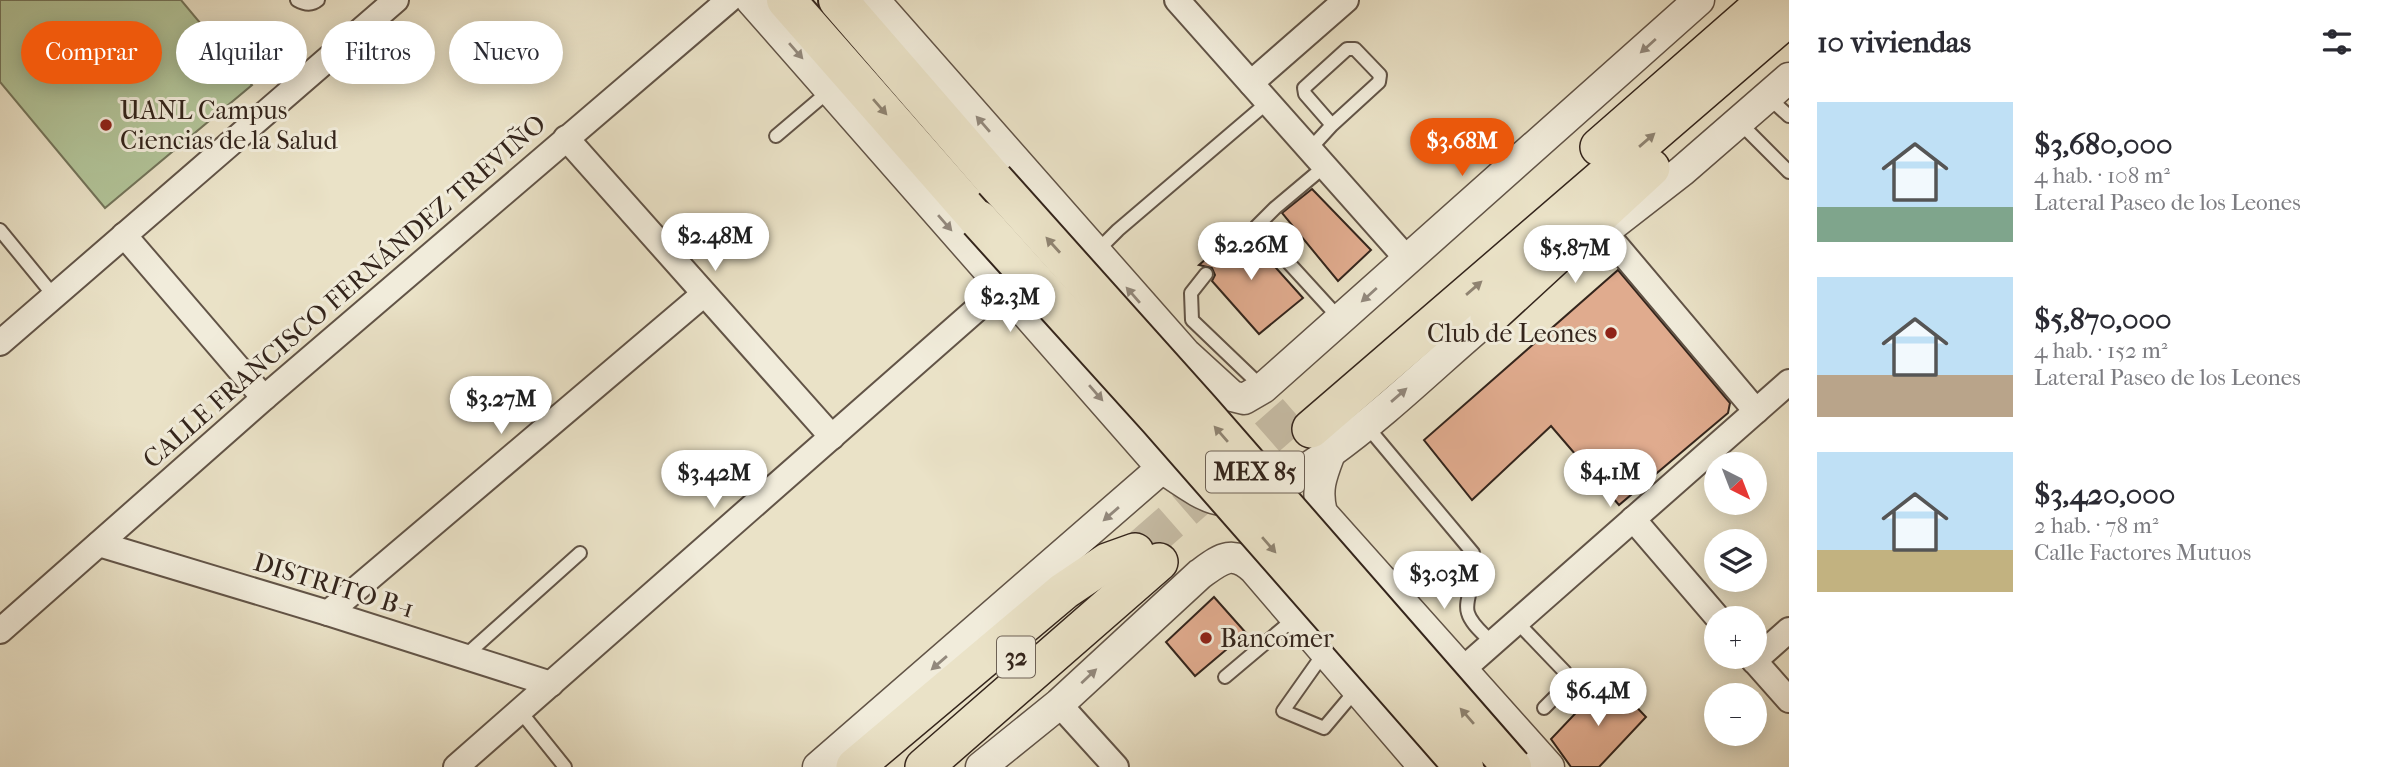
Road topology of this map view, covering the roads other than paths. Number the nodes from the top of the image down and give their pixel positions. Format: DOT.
graph roads {
  1 [pos="297,0"];
  2 [pos="318,0"];
  3 [pos="396,0"];
  4 [pos="729,0"];
  5 [pos="751,0"];
  6 [pos="786,0"];
  7 [pos="838,0"];
  8 [pos="874,0"];
  9 [pos="1177,0"];
  10 [pos="1346,0"];
  11 [pos="1699,0"];
  12 [pos="1744,0"];
  13 [pos="1767,0"];
  14 [pos="1789,17"];
  15 [pos="1725,37"];
  16 [pos="1789,41"];
  17 [pos="1251,83"];
  18 [pos="830,91"];
  19 [pos="1782,97"];
  20 [pos="1268,102"];
  21 [pos="1738,122"];
  22 [pos="1332,124"];
  23 [pos="776,136"];
  24 [pos="566,138"];
  25 [pos="1317,158"];
  26 [pos="1789,172"];
  27 [pos="0,230"];
  28 [pos="1604,231"];
  29 [pos="124,235"];
  30 [pos="1096,252"];
  31 [pos="1408,260"];
  32 [pos="1206,274"];
  33 [pos="1002,287"];
  34 [pos="704,295"];
  35 [pos="54,296"];
  36 [pos="1489,317"];
  37 [pos="1341,320"];
  38 [pos="1181,328"];
  39 [pos="0,343"];
  40 [pos="1789,382"];
  41 [pos="1263,388"];
  42 [pos="264,398"];
  43 [pos="1756,411"];
  44 [pos="1365,424"];
  45 [pos="1312,432"];
  46 [pos="832,436"];
  47 [pos="1162,468"];
  48 [pos="1633,519"];
  49 [pos="99,544"];
  50 [pos="1353,548"];
  51 [pos="1146,553"];
  52 [pos="580,554"];
  53 [pos="1708,606"];
  54 [pos="328,613"];
  55 [pos="1295,618"];
  56 [pos="1517,622"];
  57 [pos="1789,630"];
  58 [pos="0,631"];
  59 [pos="1492,643"];
  60 [pos="1440,645"];
  61 [pos="1767,647"];
  62 [pos="1325,652"];
  63 [pos="464,657"];
  64 [pos="1762,669"];
  65 [pos="1462,670"];
  66 [pos="1225,677"];
  67 [pos="551,684"];
  68 [pos="1364,698"];
  69 [pos="1789,700"];
  70 [pos="1059,704"];
  71 [pos="1544,708"];
  72 [pos="520,711"];
  73 [pos="456,767"];
  74 [pos="565,767"];
  75 [pos="818,767"];
  76 [pos="855,767"];
  77 [pos="887,767"];
  78 [pos="924,767"];
  79 [pos="950,767"];
  80 [pos="981,767"];
  81 [pos="1116,767"];
  82 [pos="1424,767"];
  83 [pos="1464,767"];
  84 [pos="1512,767"];
  85 [pos="1549,767"];
  1 -- 2 [label="lane"];
  3 -- 29 [label="street"];
  4 -- 24 [label="street, CALLE FRANCISCO FERNÁNDEZ TREVIÑO"];
  5 -- 18 [label="street, one-way"];
  6 -- 83 [label="highway, MEX 85, one-way, bridge"];
  84 -- 7 [label="highway, MEX 85, one-way, bridge"];
  30 -- 8 [label="street, one-way"];
  9 -- 17 [label="street"];
  10 -- 17 [label="street"];
  11 -- 31 [label="street, one-way"];
  12 -- 15 [label="main road"];
  13 -- 15 [label="main road"];
  45 -- 14 [label="main road, one-way"];
  15 -- 45 [label="main road"];
  16 -- 36 [label="main road"];
  17 -- 20 [label="street"];
  18 -- 23 [label="lane"];
  18 -- 33 [label="street, one-way"];
  19 -- 21 [label="street"];
  20 -- 25 [label="street"];
  20 -- 30 [label="lane"];
  21 -- 26 [label="lane"];
  21 -- 28 [label="street"];
  22 -- 22 [label="lane"];
  22 -- 25 [label="lane"];
  24 -- 34 [label="street"];
  24 -- 42 [label="street, CALLE FRANCISCO FERNÁNDEZ TREVIÑO"];
  25 -- 31 [label="street"];
  25 -- 37 [label="lane"];
  27 -- 35 [label="lane"];
  28 -- 36 [label="street"];
  28 -- 43 [label="street"];
  29 -- 35 [label="street"];
  29 -- 42 [label="street"];
  38 -- 30 [label="street, one-way"];
  31 -- 37 [label="street, one-way"];
  32 -- 38 [label="lane"];
  33 -- 46 [label="street"];
  33 -- 47 [label="street, one-way"];
  34 -- 46 [label="street"];
  34 -- 54 [label="street"];
  35 -- 39 [label="street"];
  44 -- 36 [label="street, one-way"];
  37 -- 41 [label="street"];
  38 -- 41 [label="lane"];
  38 -- 41 [label="street"];
  40 -- 43 [label="street"];
  42 -- 49 [label="street, CALLE FRANCISCO FERNÁNDEZ TREVIÑO"];
  43 -- 48 [label="street"];
  44 -- 45 [label="street"];
  44 -- 59 [label="lane"];
  45 -- 47 [label="street"];
  45 -- 50 [label="street"];
  46 -- 67 [label="street"];
  47 -- 75 [label="street, one-way"];
  48 -- 53 [label="street"];
  48 -- 56 [label="street"];
  49 -- 54 [label="street, DISTRITO B-1"];
  49 -- 58 [label="street, CALLE FRANCISCO FERNÁNDEZ TREVIÑO"];
  50 -- 55 [label="street"];
  50 -- 60 [label="street"];
  51 -- 76 [label="main road"];
  51 -- 77 [label="main road, 32"];
  51 -- 78 [label="main road, 32"];
  51 -- 79 [label="main road"];
  52 -- 63 [label="lane"];
  54 -- 63 [label="street, DISTRITO B-1"];
  55 -- 62 [label="street"];
  55 -- 66 [label="lane"];
  70 -- 55 [label="street, one-way"];
  56 -- 59 [label="street"];
  56 -- 71 [label="lane"];
  57 -- 61 [label="street"];
  59 -- 65 [label="street"];
  60 -- 65 [label="street"];
  60 -- 68 [label="street"];
  62 -- 68 [label="street"];
  62 -- 68 [label="lane"];
  63 -- 67 [label="street, DISTRITO B-1"];
  64 -- 69 [label="street"];
  65 -- 85 [label="street"];
  67 -- 72 [label="street"];
  68 -- 82 [label="street"];
  70 -- 80 [label="street"];
  70 -- 81 [label="street"];
  72 -- 73 [label="street"];
  72 -- 74 [label="lane"];
}
